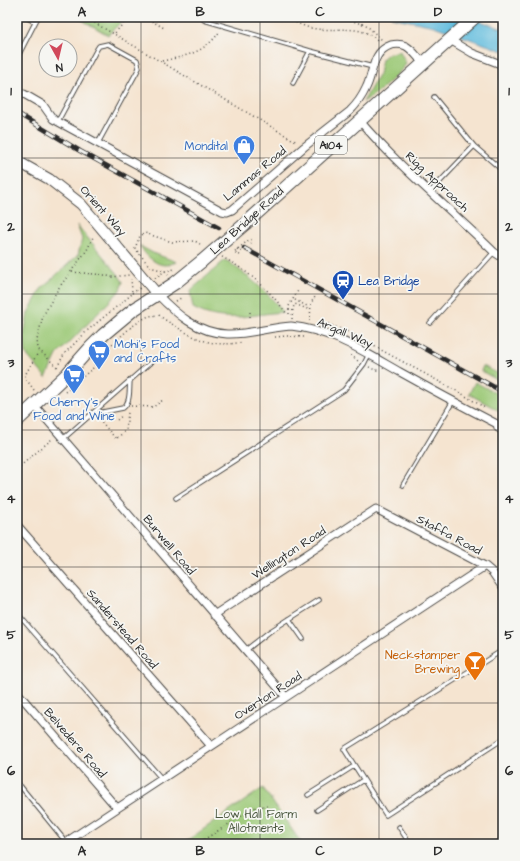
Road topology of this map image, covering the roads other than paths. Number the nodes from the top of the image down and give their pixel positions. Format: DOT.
graph roads {
  1 [pos="26,17"];
  2 [pos="38,17"];
  3 [pos="475,17"];
  4 [pos="209,19"];
  5 [pos="204,20"];
  6 [pos="35,22"];
  7 [pos="453,37"];
  8 [pos="310,51"];
  9 [pos="17,58"];
  10 [pos="424,64"];
  11 [pos="503,65"];
  12 [pos="373,67"];
  13 [pos="293,83"];
  14 [pos="17,90"];
  15 [pos="24,94"];
  16 [pos="434,97"];
  17 [pos="359,120"];
  18 [pos="58,121"];
  19 [pos="98,143"];
  20 [pos="474,146"];
  21 [pos="17,161"];
  22 [pos="503,171"];
  23 [pos="430,192"];
  24 [pos="494,252"];
  25 [pos="503,258"];
  26 [pos="157,294"];
  27 [pos="430,323"];
  28 [pos="369,354"];
  29 [pos="151,362"];
  30 [pos="130,380"];
  31 [pos="453,401"];
  32 [pos="35,406"];
  33 [pos="20,414"];
  34 [pos="92,414"];
  35 [pos="500,424"];
  36 [pos="503,431"];
  37 [pos="63,439"];
  38 [pos="403,485"];
  39 [pos="176,498"];
  40 [pos="376,509"];
  41 [pos="17,525"];
  42 [pos="485,566"];
  43 [pos="503,588"];
  44 [pos="319,600"];
  45 [pos="17,613"];
  46 [pos="214,615"];
  47 [pos="290,619"];
  48 [pos="303,639"];
  49 [pos="245,650"];
  50 [pos="503,650"];
  51 [pos="17,692"];
  52 [pos="286,697"];
  53 [pos="503,739"];
  54 [pos="211,746"];
  55 [pos="354,766"];
  56 [pos="161,778"];
  57 [pos="363,780"];
  58 [pos="17,782"];
  59 [pos="308,795"];
  60 [pos="117,808"];
  61 [pos="317,810"];
  62 [pos="399,827"];
  63 [pos="503,842"];
  64 [pos="64,843"];
  65 [pos="410,844"];
  66 [pos="499,844"];
  1 -- 6 [label="lane"];
  2 -- 6 [label="lane"];
  3 -- 7 [label="main road, Lea Bridge Road / A104"];
  4 -- 5 [label="lane"];
  4 -- 8 [label="lane"];
  6 -- 9 [label="lane"];
  7 -- 10 [label="main road, Lea Bridge Road / A104"];
  7 -- 11 [label="street"];
  8 -- 12 [label="lane"];
  8 -- 13 [label="lane"];
  10 -- 12 [label="street, Lammas Road"];
  10 -- 17 [label="main road, Lea Bridge Road / A104"];
  12 -- 19 [label="street, Lammas Road"];
  14 -- 15 [label="lane"];
  15 -- 18 [label="street, Lammas Road"];
  16 -- 20 [label="lane"];
  17 -- 23 [label="street, Rigg Approach"];
  17 -- 26 [label="main road, Lea Bridge Road / A104, bridge"];
  18 -- 19 [label="street, Lammas Road"];
  18 -- 19 [label="lane"];
  20 -- 22 [label="lane"];
  20 -- 23 [label="lane"];
  21 -- 26 [label="street, Orient Way"];
  23 -- 24 [label="street, Rigg Approach"];
  24 -- 25 [label="street, Rigg Approach"];
  24 -- 27 [label="lane"];
  26 -- 28 [label="street, Argall Way"];
  26 -- 32 [label="main road, Lea Bridge Road / A104"];
  28 -- 31 [label="street, Argall Way"];
  28 -- 39 [label="lane"];
  29 -- 30 [label="lane"];
  30 -- 34 [label="lane"];
  30 -- 34 [label="lane"];
  31 -- 35 [label="street, Argall Way"];
  31 -- 38 [label="lane"];
  32 -- 33 [label="main road, Lea Bridge Road / A104"];
  32 -- 37 [label="street, Burwell Road"];
  34 -- 37 [label="lane"];
  35 -- 36 [label="street, Argall Way"];
  37 -- 46 [label="street, Burwell Road"];
  40 -- 42 [label="street, Staffa Road"];
  40 -- 46 [label="street, Wellington Road"];
  41 -- 54 [label="street, Sanderstead Road"];
  42 -- 43 [label="street, Staffa Road"];
  42 -- 52 [label="street, Overton Road"];
  44 -- 47 [label="lane"];
  45 -- 56 [label="lane"];
  46 -- 49 [label="street, Burwell Road"];
  47 -- 48 [label="lane"];
  47 -- 49 [label="lane"];
  49 -- 52 [label="street, Burwell Road"];
  50 -- 55 [label="lane"];
  51 -- 60 [label="street, Belvedere Road"];
  52 -- 54 [label="street, Overton Road"];
  53 -- 57 [label="lane"];
  54 -- 56 [label="street, Overton Road"];
  55 -- 57 [label="lane"];
  55 -- 59 [label="lane"];
  56 -- 60 [label="street, Overton Road"];
  57 -- 61 [label="lane"];
  58 -- 64 [label="lane"];
  60 -- 64 [label="street, Overton Road"];
  62 -- 65 [label="lane"];
  63 -- 66 [label="street"];
}
